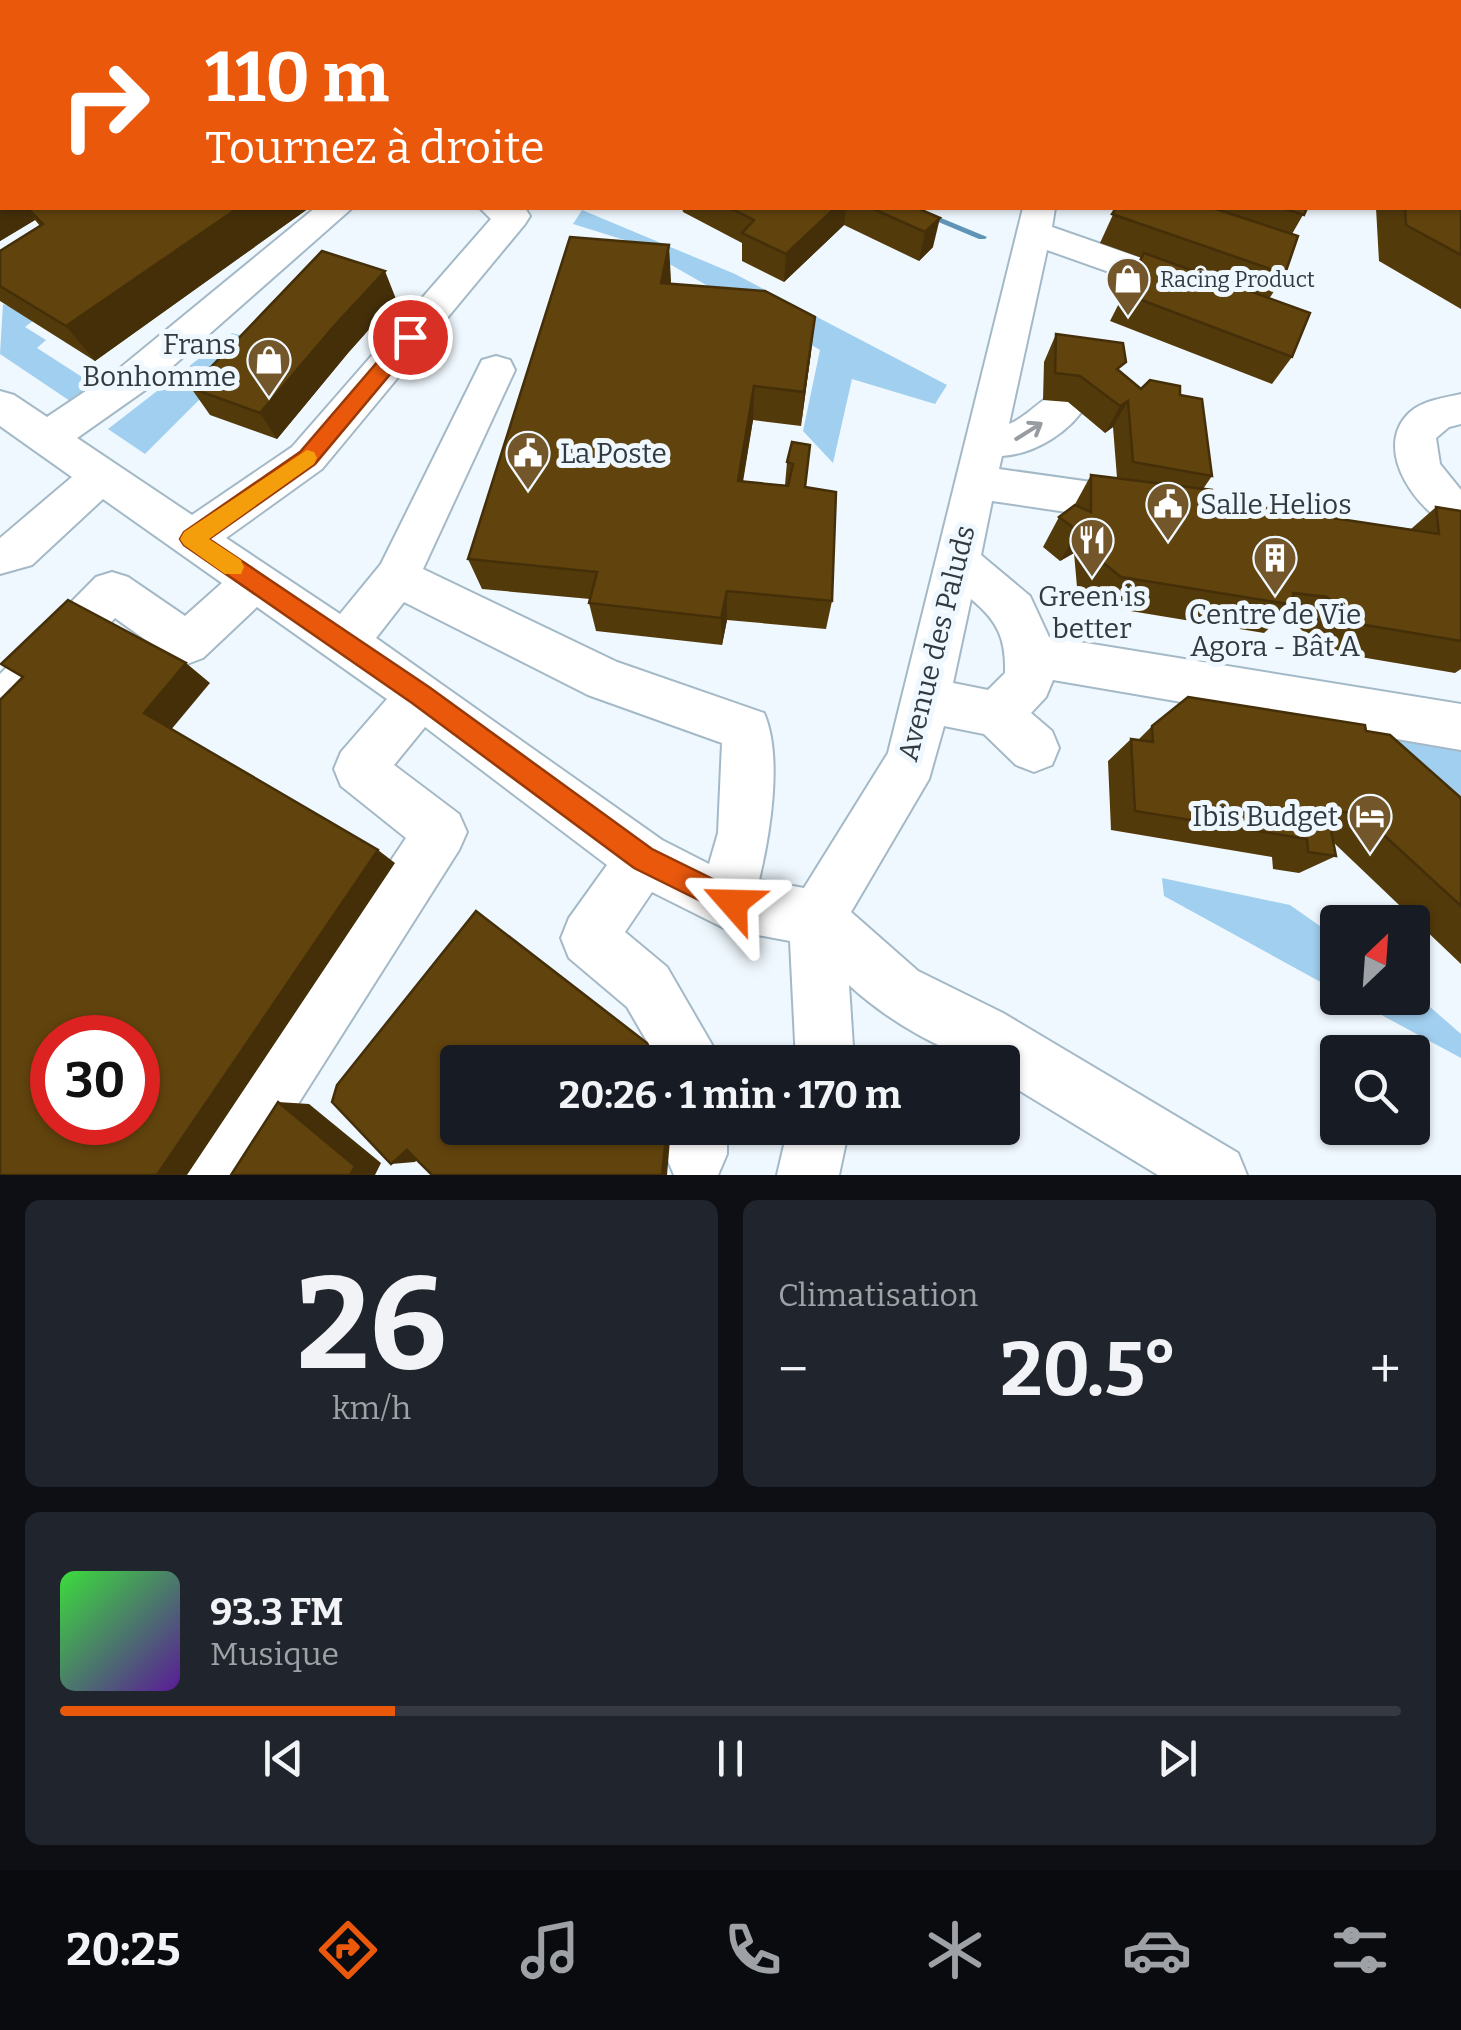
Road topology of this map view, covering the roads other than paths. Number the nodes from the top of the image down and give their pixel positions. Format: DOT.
graph roads {
  1 [pos="334,210"];
  2 [pos="500,210"];
  3 [pos="1036,220"];
  4 [pos="1218,298"];
  5 [pos="496,370"];
  6 [pos="1068,402"];
  7 [pos="1,408"];
  8 [pos="1461,409"];
  9 [pos="47,438"];
  10 [pos="980,461"];
  11 [pos="101,476"];
  12 [pos="1459,513"];
  13 [pos="1180,514"];
  14 [pos="1410,532"];
  15 [pos="192,539"];
  16 [pos="0,556"];
  17 [pos="956,562"];
  18 [pos="396,577"];
  19 [pos="254,582"];
  20 [pos="344,644"];
  21 [pos="1031,655"];
  22 [pos="420,695"];
  23 [pos="928,700"];
  24 [pos="0,707"];
  25 [pos="998,714"];
  26 [pos="1461,727"];
  27 [pos="1034,748"];
  28 [pos="643,859"];
  29 [pos="726,902"];
  30 [pos="817,918"];
  31 [pos="682,1045"];
  32 [pos="824,1045"];
  33 [pos="815,1145"];
  34 [pos="217,1175"];
  35 [pos="808,1175"];
  36 [pos="1216,1175"];
  1 -- 9 [label="street"];
  2 -- 15 [label="street"];
  3 -- 4 [label="street"];
  3 -- 10 [label="street, Avenue des Paluds"];
  5 -- 18 [label="street"];
  10 -- 6 [label="street, one-way"];
  7 -- 9 [label="street"];
  8 -- 12 [label="street"];
  9 -- 11 [label="street"];
  10 -- 13 [label="street"];
  10 -- 17 [label="street, Avenue des Paluds"];
  11 -- 15 [label="street"];
  11 -- 16 [label="street"];
  12 -- 14 [label="street"];
  15 -- 19 [label="street"];
  17 -- 21 [label="street"];
  17 -- 23 [label="street, Avenue des Paluds"];
  18 -- 20 [label="street"];
  18 -- 29 [label="street"];
  19 -- 20 [label="street"];
  19 -- 24 [label="street"];
  20 -- 22 [label="street"];
  21 -- 25 [label="street"];
  21 -- 26 [label="street"];
  22 -- 28 [label="street"];
  22 -- 34 [label="street"];
  23 -- 25 [label="street"];
  23 -- 30 [label="street, Avenue des Paluds"];
  25 -- 27 [label="street"];
  28 -- 29 [label="street"];
  28 -- 31 [label="street"];
  29 -- 30 [label="street"];
  30 -- 32 [label="street"];
  30 -- 36 [label="street"];
  33 -- 35 [label="street"];
}
